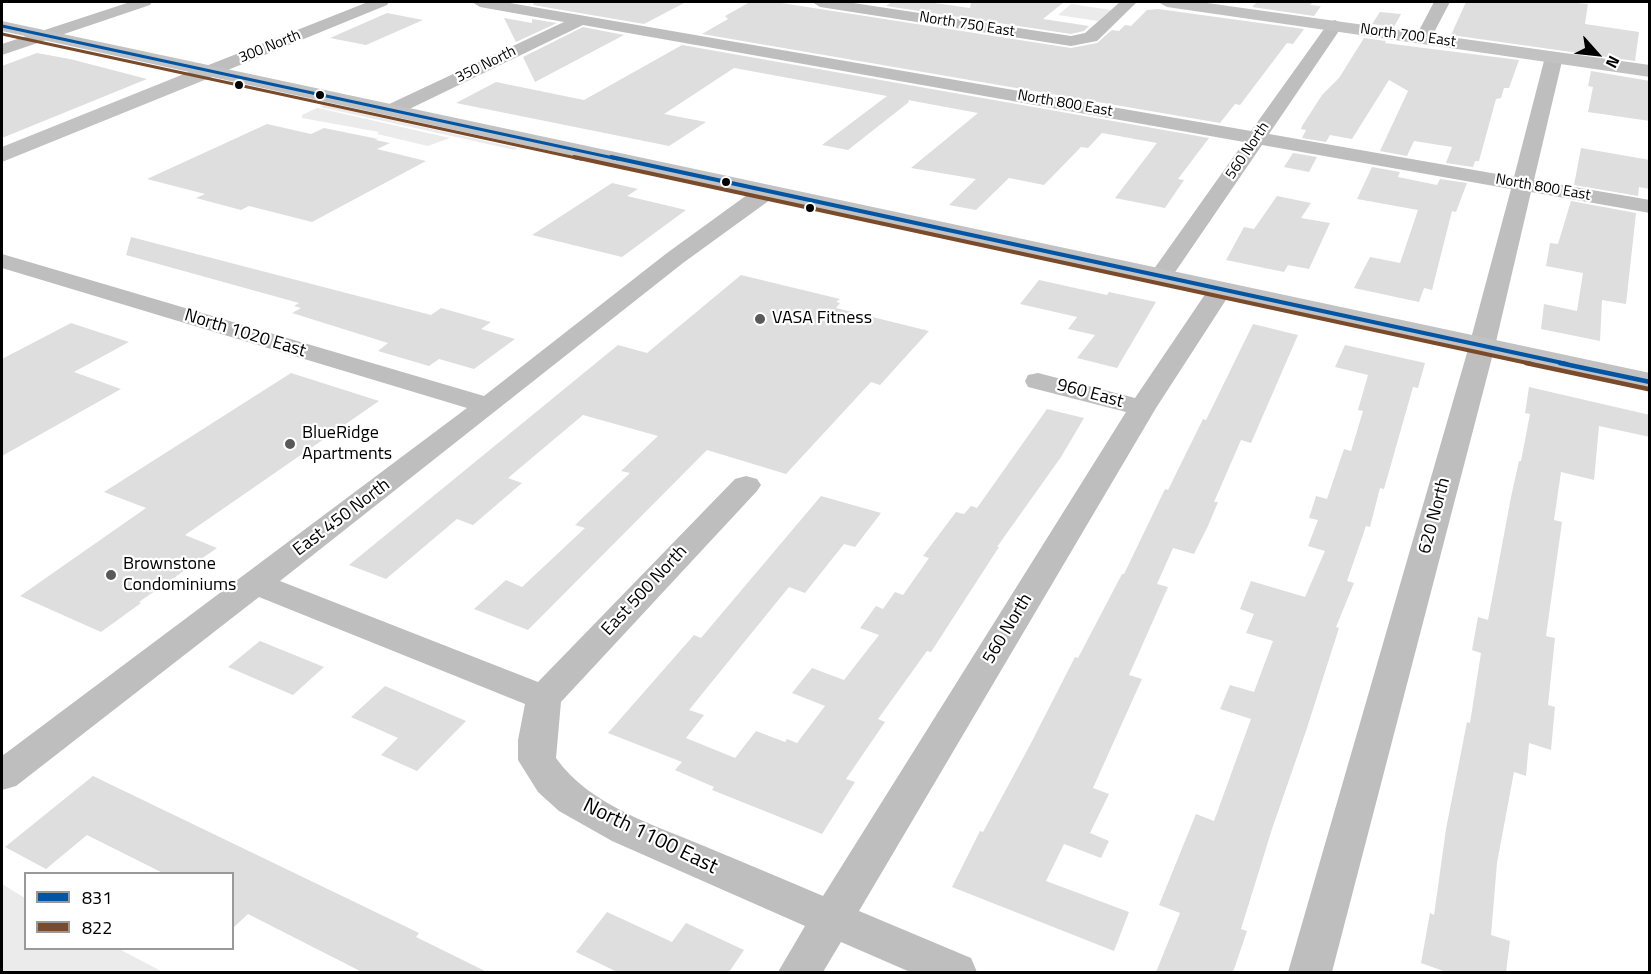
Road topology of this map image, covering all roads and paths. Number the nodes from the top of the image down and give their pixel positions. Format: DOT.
graph roads {
  1 [pos="144,2"];
  2 [pos="381,2"];
  3 [pos="480,2"];
  4 [pos="820,2"];
  5 [pos="1129,2"];
  6 [pos="1167,2"];
  7 [pos="1442,2"];
  8 [pos="580,20"];
  9 [pos="1335,25"];
  10 [pos="2,26"];
  11 [pos="43,35"];
  12 [pos="1423,38"];
  13 [pos="2,50"];
  14 [pos="1554,57"];
  15 [pos="212,70"];
  16 [pos="1650,71"];
  17 [pos="392,110"];
  18 [pos="1258,138"];
  19 [pos="2,155"];
  20 [pos="1521,184"];
  21 [pos="766,192"];
  22 [pos="1650,207"];
  23 [pos="2,261"];
  24 [pos="1161,276"];
  25 [pos="1221,289"];
  26 [pos="1482,346"];
  27 [pos="1038,381"];
  28 [pos="1650,382"];
  29 [pos="488,406"];
  30 [pos="1142,408"];
  31 [pos="746,485"];
  32 [pos="256,584"];
  33 [pos="544,698"];
  34 [pos="2,776"];
  35 [pos="832,919"];
  36 [pos="800,972"];
  37 [pos="955,972"];
  38 [pos="1310,972"];
  1 -- 11 [label="street"];
  2 -- 15 [label="street, 300 North"];
  3 -- 8 [label="street, North 800 East"];
  4 -- 5 [label="street, North 750 East"];
  6 -- 9 [label="main road, North 700 East"];
  7 -- 12 [label="street"];
  8 -- 17 [label="street, 350 North"];
  8 -- 18 [label="street, North 800 East"];
  9 -- 12 [label="main road, North 700 East"];
  9 -- 18 [label="street, 560 North"];
  10 -- 11 [label="main road"];
  11 -- 13 [label="street"];
  11 -- 15 [label="main road"];
  12 -- 14 [label="main road, North 700 East"];
  14 -- 16 [label="main road, North 700 East"];
  14 -- 20 [label="street, 620 North"];
  15 -- 17 [label="main road"];
  15 -- 19 [label="main road, 300 North"];
  17 -- 21 [label="main road"];
  18 -- 20 [label="street, North 800 East"];
  18 -- 24 [label="street, 560 North"];
  20 -- 22 [label="street, North 800 East"];
  20 -- 26 [label="street, 620 North"];
  21 -- 24 [label="main road"];
  21 -- 29 [label="street, East 450 North"];
  23 -- 29 [label="street, North 1020 East"];
  24 -- 25 [label="main road"];
  25 -- 26 [label="main road"];
  25 -- 30 [label="street, 560 North"];
  26 -- 28 [label="main road"];
  26 -- 38 [label="street, 620 North"];
  27 -- 30 [label="street, 960 East"];
  29 -- 32 [label="street, East 450 North"];
  30 -- 35 [label="street, 560 North"];
  31 -- 33 [label="street, East 500 North"];
  32 -- 33 [label="street"];
  32 -- 34 [label="street, East 450 North"];
  33 -- 35 [label="street, North 1100 East"];
  35 -- 36 [label="street, 560 North"];
  35 -- 37 [label="street, North 1100 East"];
}
